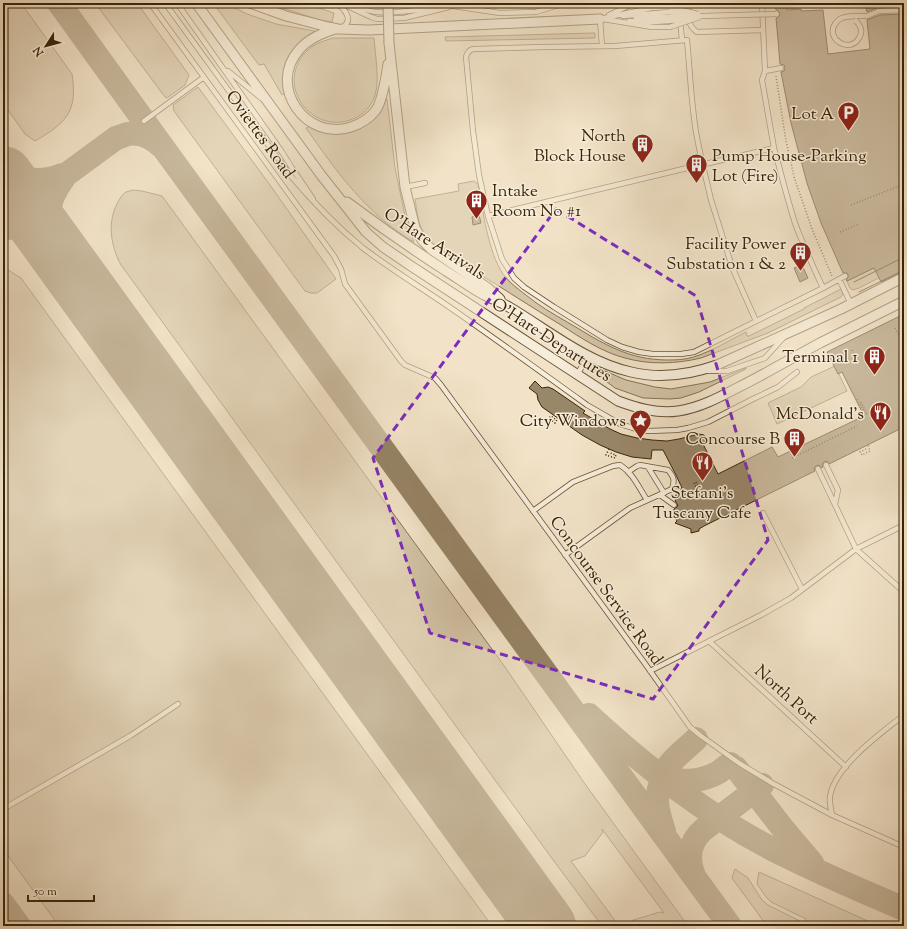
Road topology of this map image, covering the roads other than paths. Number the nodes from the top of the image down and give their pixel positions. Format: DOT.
graph roads {
  1 [pos="150,3"];
  2 [pos="165,3"];
  3 [pos="177,3"];
  4 [pos="196,3"];
  5 [pos="250,3"];
  6 [pos="336,3"];
  7 [pos="340,3"];
  8 [pos="344,3"];
  9 [pos="356,3"];
  10 [pos="388,3"];
  11 [pos="433,3"];
  12 [pos="443,3"];
  13 [pos="510,3"];
  14 [pos="540,3"];
  15 [pos="565,3"];
  16 [pos="634,3"];
  17 [pos="679,3"];
  18 [pos="688,3"];
  19 [pos="762,3"];
  20 [pos="816,3"];
  21 [pos="825,3"];
  22 [pos="516,5"];
  23 [pos="528,5"];
  24 [pos="788,6"];
  25 [pos="457,7"];
  26 [pos="904,10"];
  27 [pos="776,14"];
  28 [pos="706,16"];
  29 [pos="669,17"];
  30 [pos="844,17"];
  31 [pos="600,19"];
  32 [pos="336,29"];
  33 [pos="763,30"];
  34 [pos="682,40"];
  35 [pos="602,46"];
  36 [pos="390,55"];
  37 [pos="224,68"];
  38 [pos="778,69"];
  39 [pos="765,71"];
  40 [pos="204,77"];
  41 [pos="269,103"];
  42 [pos="144,121"];
  43 [pos="774,148"];
  44 [pos="703,164"];
  45 [pos="425,183"];
  46 [pos="406,187"];
  47 [pos="334,192"];
  48 [pos="322,211"];
  49 [pos="488,216"];
  50 [pos="844,276"];
  51 [pos="904,277"];
  52 [pos="837,280"];
  53 [pos="345,284"];
  54 [pos="823,288"];
  55 [pos="904,301"];
  56 [pos="852,304"];
  57 [pos="507,306"];
  58 [pos="756,321"];
  59 [pos="786,334"];
  60 [pos="588,356"];
  61 [pos="702,371"];
  62 [pos="797,372"];
  63 [pos="577,375"];
  64 [pos="826,465"];
  65 [pos="648,466"];
  66 [pos="818,469"];
  67 [pos="628,472"];
  68 [pos="672,489"];
  69 [pos="662,494"];
  70 [pos="681,494"];
  71 [pos="647,500"];
  72 [pos="835,504"];
  73 [pos="674,505"];
  74 [pos="533,511"];
  75 [pos="763,513"];
  76 [pos="904,525"];
  77 [pos="856,549"];
  78 [pos="565,555"];
  79 [pos="802,589"];
  80 [pos="904,592"];
  81 [pos="709,641"];
  82 [pos="650,671"];
  83 [pos="178,704"];
  84 [pos="904,715"];
  85 [pos="846,767"];
  86 [pos="3,809"];
  87 [pos="832,815"];
  88 [pos="904,847"];
  1 -- 40 [label="lane, Oviettes Road"];
  2 -- 48 [label="lane"];
  3 -- 37 [label="lane"];
  4 -- 41 [label="street"];
  5 -- 32 [label="street"];
  6 -- 32 [label="lane"];
  7 -- 25 [label="lane"];
  8 -- 25 [label="lane"];
  9 -- 25 [label="lane"];
  10 -- 36 [label="street, bridge"];
  11 -- 25 [label="lane"];
  12 -- 25 [label="lane"];
  13 -- 22 [label="lane"];
  14 -- 23 [label="lane"];
  15 -- 25 [label="lane"];
  16 -- 31 [label="lane"];
  17 -- 34 [label="lane"];
  18 -- 33 [label="lane"];
  19 -- 33 [label="lane"];
  20 -- 21 [label="lane"];
  21 -- 24 [label="lane"];
  26 -- 30 [label="lane, bridge"];
  27 -- 28 [label="lane, bridge"];
  28 -- 29 [label="lane, bridge"];
  28 -- 29 [label="lane, bridge"];
  28 -- 29 [label="lane, bridge"];
  29 -- 31 [label="lane"];
  29 -- 31 [label="lane"];
  29 -- 31 [label="lane"];
  30 -- 30 [label="lane, bridge"];
  31 -- 32 [label="street"];
  31 -- 35 [label="lane"];
  32 -- 36 [label="street"];
  33 -- 39 [label="lane"];
  34 -- 35 [label="lane"];
  34 -- 44 [label="lane"];
  35 -- 49 [label="lane"];
  36 -- 46 [label="street"];
  37 -- 41 [label="lane"];
  37 -- 48 [label="lane"];
  38 -- 39 [label="lane"];
  39 -- 43 [label="lane"];
  40 -- 42 [label="lane"];
  40 -- 53 [label="lane, Oviettes Road"];
  41 -- 47 [label="street"];
  43 -- 44 [label="lane"];
  43 -- 54 [label="lane"];
  44 -- 49 [label="lane"];
  44 -- 58 [label="lane"];
  45 -- 46 [label="lane"];
  46 -- 57 [label="street"];
  47 -- 57 [label="street, O'Hare Arrivals"];
  47 -- 63 [label="street, O'Hare Departures"];
  48 -- 62 [label="lane"];
  49 -- 58 [label="lane"];
  50 -- 52 [label="lane"];
  51 -- 56 [label="street, O'Hare Arrivals"];
  52 -- 54 [label="lane"];
  52 -- 56 [label="lane"];
  53 -- 74 [label="lane, Concourse Service Road"];
  54 -- 58 [label="lane"];
  55 -- 63 [label="street, O'Hare Departures, bridge"];
  56 -- 59 [label="street, O'Hare Arrivals"];
  57 -- 60 [label="street, O'Hare Arrivals"];
  59 -- 61 [label="street, O'Hare Arrivals"];
  59 -- 61 [label="lane"];
  60 -- 61 [label="street, O'Hare Arrivals"];
  60 -- 63 [label="lane"];
  64 -- 72 [label="lane"];
  65 -- 67 [label="lane"];
  65 -- 68 [label="lane"];
  65 -- 69 [label="lane"];
  66 -- 72 [label="lane"];
  67 -- 71 [label="lane"];
  67 -- 74 [label="lane"];
  68 -- 69 [label="lane"];
  68 -- 70 [label="lane"];
  69 -- 71 [label="lane"];
  69 -- 73 [label="lane"];
  71 -- 78 [label="lane"];
  72 -- 77 [label="lane"];
  74 -- 78 [label="lane, Concourse Service Road"];
  75 -- 79 [label="lane"];
  76 -- 77 [label="lane"];
  77 -- 79 [label="lane"];
  77 -- 80 [label="lane"];
  78 -- 82 [label="lane, Concourse Service Road"];
  79 -- 81 [label="lane"];
  81 -- 82 [label="lane"];
  81 -- 85 [label="lane, North Port"];
  82 -- 87 [label="lane, Concourse Service Road"];
  83 -- 86 [label="lane"];
  84 -- 85 [label="lane"];
  85 -- 87 [label="lane"];
  87 -- 88 [label="lane, Concourse Service Road"];
}
